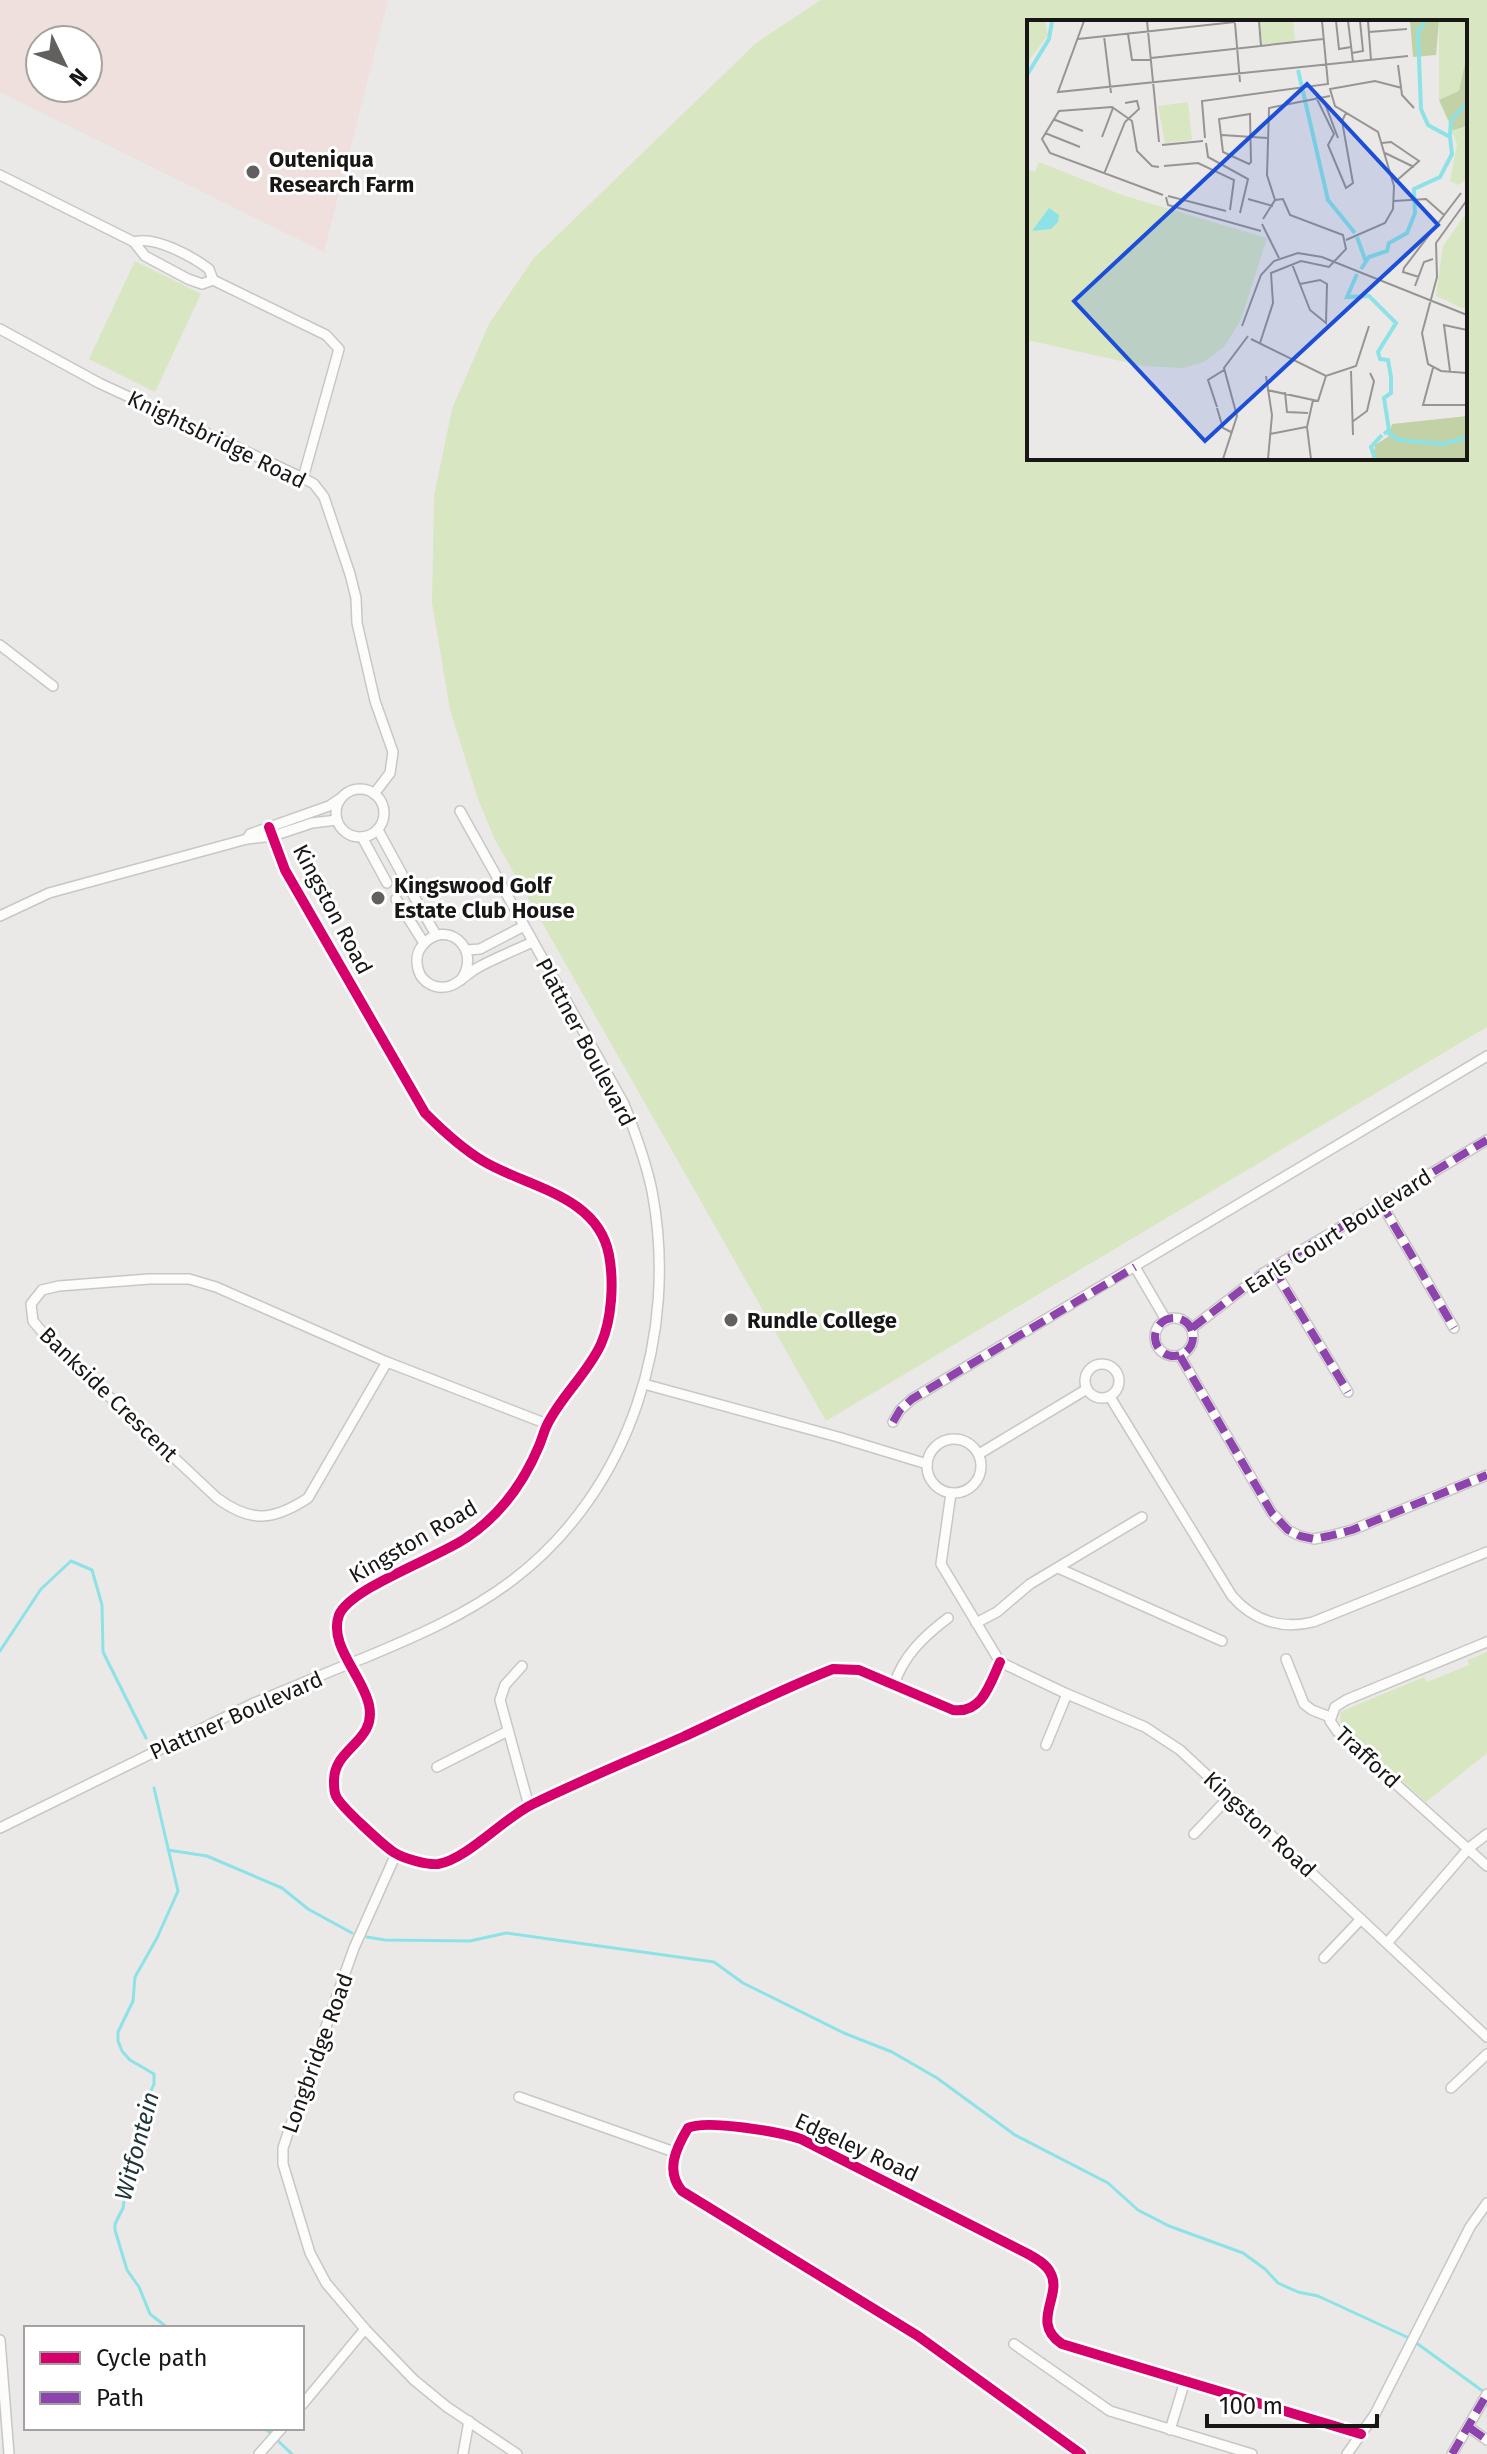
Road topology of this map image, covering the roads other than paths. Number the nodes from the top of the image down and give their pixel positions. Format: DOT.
graph roads {
  1 [pos="0,175"];
  2 [pos="134,242"];
  3 [pos="213,280"];
  4 [pos="0,329"];
  5 [pos="303,478"];
  6 [pos="0,645"];
  7 [pos="53,686"];
  8 [pos="374,794"];
  9 [pos="343,796"];
  10 [pos="460,811"];
  11 [pos="337,820"];
  12 [pos="378,830"];
  13 [pos="271,832"];
  14 [pos="362,837"];
  15 [pos="391,854"];
  16 [pos="376,863"];
  17 [pos="402,874"];
  18 [pos="387,883"];
  19 [pos="411,891"];
  20 [pos="396,899"];
  21 [pos="420,907"];
  22 [pos="0,916"];
  23 [pos="405,916"];
  24 [pos="524,926"];
  25 [pos="436,935"];
  26 [pos="533,942"];
  27 [pos="424,943"];
  28 [pos="467,950"];
  29 [pos="461,980"];
  30 [pos="1487,1056"];
  31 [pos="1487,1140"];
  32 [pos="1381,1203"];
  33 [pos="1135,1267"];
  34 [pos="1273,1268"];
  35 [pos="1166,1320"];
  36 [pos="1192,1328"];
  37 [pos="1454,1328"];
  38 [pos="1180,1356"];
  39 [pos="387,1362"];
  40 [pos="644,1384"];
  41 [pos="1087,1389"];
  42 [pos="1348,1392"];
  43 [pos="1110,1397"];
  44 [pos="893,1422"];
  45 [pos="547,1424"];
  46 [pos="979,1454"];
  47 [pos="927,1464"];
  48 [pos="1487,1475"];
  49 [pos="951,1493"];
  50 [pos="1142,1517"];
  51 [pos="1487,1552"];
  52 [pos="1058,1568"];
  53 [pos="948,1618"];
  54 [pos="976,1623"];
  55 [pos="1222,1641"];
  56 [pos="1487,1642"];
  57 [pos="1286,1659"];
  58 [pos="1000,1662"];
  59 [pos="522,1666"];
  60 [pos="894,1685"];
  61 [pos="1067,1694"];
  62 [pos="1330,1717"];
  63 [pos="508,1731"];
  64 [pos="1046,1745"];
  65 [pos="437,1767"];
  66 [pos="1229,1797"];
  67 [pos="529,1806"];
  68 [pos="0,1828"];
  69 [pos="1194,1834"];
  70 [pos="1487,1834"];
  71 [pos="1469,1848"];
  72 [pos="396,1854"];
  73 [pos="1487,1866"];
  74 [pos="1361,1919"];
  75 [pos="1388,1942"];
  76 [pos="1324,1958"];
  77 [pos="1487,2037"];
  78 [pos="1487,2054"];
  79 [pos="1451,2088"];
  80 [pos="519,2097"];
  81 [pos="677,2153"];
  82 [pos="1487,2203"];
  83 [pos="365,2329"];
  84 [pos="0,2340"];
  85 [pos="1014,2344"];
  86 [pos="1185,2381"];
  87 [pos="1487,2394"];
  88 [pos="304,2403"];
  89 [pos="469,2421"];
  90 [pos="1470,2428"];
  91 [pos="280,2430"];
  92 [pos="1170,2430"];
  93 [pos="1361,2434"];
  94 [pos="1487,2440"];
  95 [pos="261,2452"];
  96 [pos="9,2454"];
  97 [pos="463,2454"];
  98 [pos="517,2454"];
  99 [pos="1081,2454"];
  100 [pos="1252,2454"];
  101 [pos="1347,2454"];
  102 [pos="1452,2454"];
  1 -- 2 [label="street"];
  2 -- 3 [label="street"];
  2 -- 3 [label="street"];
  3 -- 5 [label="street"];
  4 -- 5 [label="street, Knightsbridge Road"];
  5 -- 8 [label="street, Knightsbridge Road"];
  6 -- 7 [label="street"];
  8 -- 9 [label="street"];
  8 -- 12 [label="street"];
  9 -- 11 [label="street"];
  9 -- 13 [label="street"];
  10 -- 24 [label="street, Plattner Boulevard"];
  11 -- 13 [label="street"];
  11 -- 14 [label="street"];
  12 -- 14 [label="street"];
  12 -- 15 [label="street"];
  13 -- 22 [label="street"];
  13 -- 45 [label="street, Kingston Road"];
  14 -- 16 [label="street"];
  15 -- 16 [label="street"];
  15 -- 17 [label="street"];
  16 -- 18 [label="street"];
  19 -- 21 [label="street"];
  20 -- 23 [label="street"];
  21 -- 23 [label="street"];
  21 -- 25 [label="street"];
  23 -- 27 [label="street"];
  24 -- 26 [label="street, Plattner Boulevard"];
  24 -- 28 [label="street"];
  25 -- 27 [label="street"];
  25 -- 28 [label="street"];
  26 -- 29 [label="street"];
  26 -- 40 [label="street, Plattner Boulevard"];
  27 -- 29 [label="street"];
  28 -- 29 [label="street"];
  30 -- 33 [label="street"];
  31 -- 32 [label="street, Earls Court Boulevard"];
  32 -- 34 [label="street, Earls Court Boulevard"];
  32 -- 37 [label="street"];
  33 -- 35 [label="street"];
  33 -- 44 [label="street"];
  34 -- 36 [label="street, Earls Court Boulevard"];
  34 -- 42 [label="street"];
  35 -- 36 [label="street"];
  35 -- 38 [label="street"];
  36 -- 38 [label="street"];
  38 -- 48 [label="street"];
  39 -- 39 [label="street, Bankside Crescent"];
  39 -- 45 [label="street, Bankside Crescent"];
  40 -- 47 [label="street"];
  40 -- 68 [label="street, Plattner Boulevard, bridge"];
  41 -- 43 [label="street"];
  41 -- 43 [label="street"];
  41 -- 46 [label="street"];
  43 -- 51 [label="street"];
  45 -- 72 [label="street, Kingston Road"];
  46 -- 47 [label="street"];
  46 -- 49 [label="street"];
  47 -- 49 [label="street"];
  49 -- 54 [label="street"];
  50 -- 52 [label="street"];
  52 -- 54 [label="street"];
  52 -- 55 [label="street"];
  53 -- 60 [label="street"];
  54 -- 58 [label="street"];
  56 -- 62 [label="street, Trafford"];
  57 -- 62 [label="street"];
  58 -- 60 [label="street, Kingston Road"];
  58 -- 61 [label="street, Kingston Road"];
  59 -- 63 [label="street"];
  60 -- 67 [label="street, Kingston Road"];
  61 -- 64 [label="street"];
  61 -- 66 [label="street, Kingston Road"];
  62 -- 71 [label="street, Trafford"];
  63 -- 65 [label="street"];
  63 -- 67 [label="street"];
  66 -- 69 [label="street"];
  66 -- 74 [label="street, Kingston Road"];
  67 -- 72 [label="street, Kingston Road"];
  70 -- 71 [label="street"];
  71 -- 73 [label="street, Trafford"];
  71 -- 75 [label="street"];
  72 -- 83 [label="street, Longbridge Road"];
  74 -- 75 [label="street, Kingston Road"];
  74 -- 76 [label="street"];
  75 -- 77 [label="street, Kingston Road"];
  78 -- 79 [label="street"];
  80 -- 81 [label="street"];
  81 -- 86 [label="street, Edgeley Road"];
  81 -- 99 [label="street"];
  82 -- 93 [label="street"];
  83 -- 88 [label="street"];
  83 -- 89 [label="street, Longbridge Road"];
  84 -- 96 [label="street"];
  85 -- 92 [label="street"];
  86 -- 92 [label="street"];
  86 -- 93 [label="street, Edgeley Road"];
  87 -- 90 [label="street"];
  89 -- 97 [label="street"];
  89 -- 98 [label="street, Longbridge Road"];
  90 -- 94 [label="street"];
  90 -- 102 [label="street"];
  91 -- 95 [label="street"];
  92 -- 100 [label="street"];
  93 -- 101 [label="street"];
}
